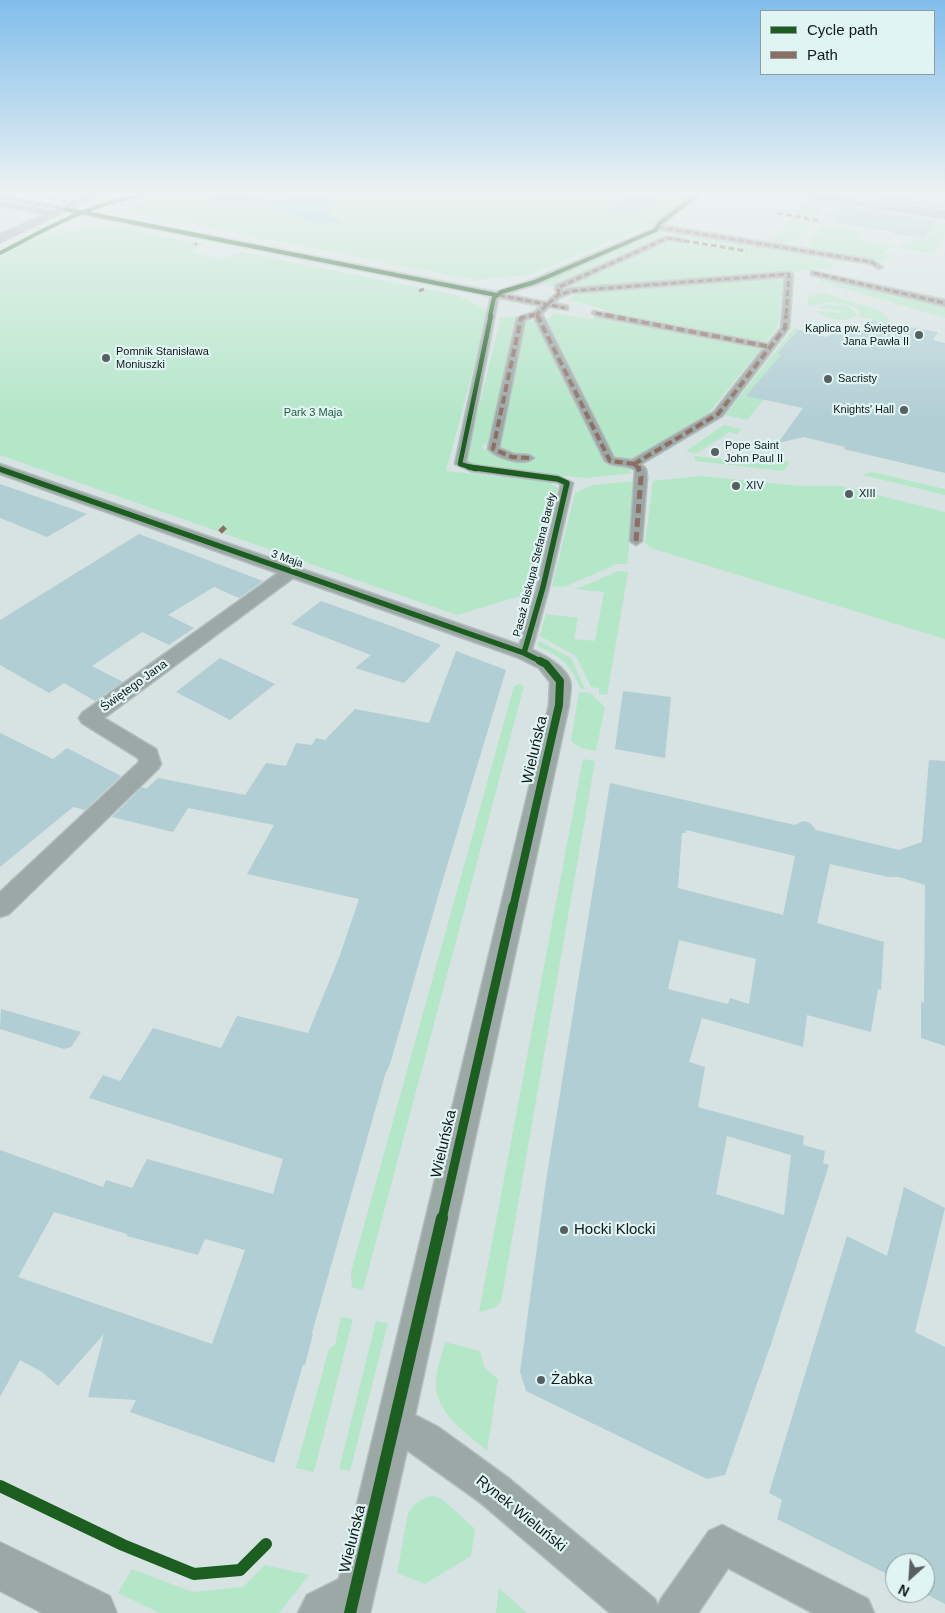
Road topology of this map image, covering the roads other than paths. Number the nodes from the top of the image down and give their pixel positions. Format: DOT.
graph roads {
  1 [pos="372,270"];
  2 [pos="562,270"];
  3 [pos="596,270"];
  4 [pos="814,272"];
  5 [pos="496,295"];
  6 [pos="558,295"];
  7 [pos="945,303"];
  8 [pos="547,305"];
  9 [pos="565,308"];
  10 [pos="596,313"];
  11 [pos="537,314"];
  12 [pos="771,347"];
  13 [pos="530,458"];
  14 [pos="634,464"];
  15 [pos="0,469"];
  16 [pos="636,541"];
  17 [pos="290,572"];
  18 [pos="524,653"];
  19 [pos="560,681"];
  20 [pos="0,907"];
  21 [pos="395,1424"];
  22 [pos="0,1566"];
  23 [pos="352,1602"];
  24 [pos="93,1613"];
  25 [pos="318,1613"];
  26 [pos="641,1613"];
  27 [pos="675,1613"];
  28 [pos="854,1613"];
  1 -- 5 [label="street"];
  2 -- 5 [label="street"];
  3 -- 6 [label="street"];
  4 -- 7 [label="street"];
  5 -- 8 [label="street"];
  5 -- 18 [label="street, Pasaż Biskupa Stefana Bareły"];
  6 -- 8 [label="street"];
  6 -- 12 [label="street"];
  8 -- 9 [label="street"];
  8 -- 11 [label="street"];
  10 -- 12 [label="street"];
  11 -- 13 [label="street"];
  11 -- 14 [label="street"];
  12 -- 14 [label="street"];
  14 -- 16 [label="street"];
  15 -- 17 [label="street, 3 Maja"];
  17 -- 18 [label="street, 3 Maja"];
  17 -- 20 [label="street, Świętego Jana"];
  18 -- 19 [label="street, 3 Maja"];
  19 -- 21 [label="street, Wieluńska"];
  21 -- 23 [label="street, Wieluńska"];
  21 -- 26 [label="street, Rynek Wieluński"];
  22 -- 24 [label="street"];
  23 -- 25 [label="street, Wieluńska"];
  27 -- 28 [label="street"];
}
